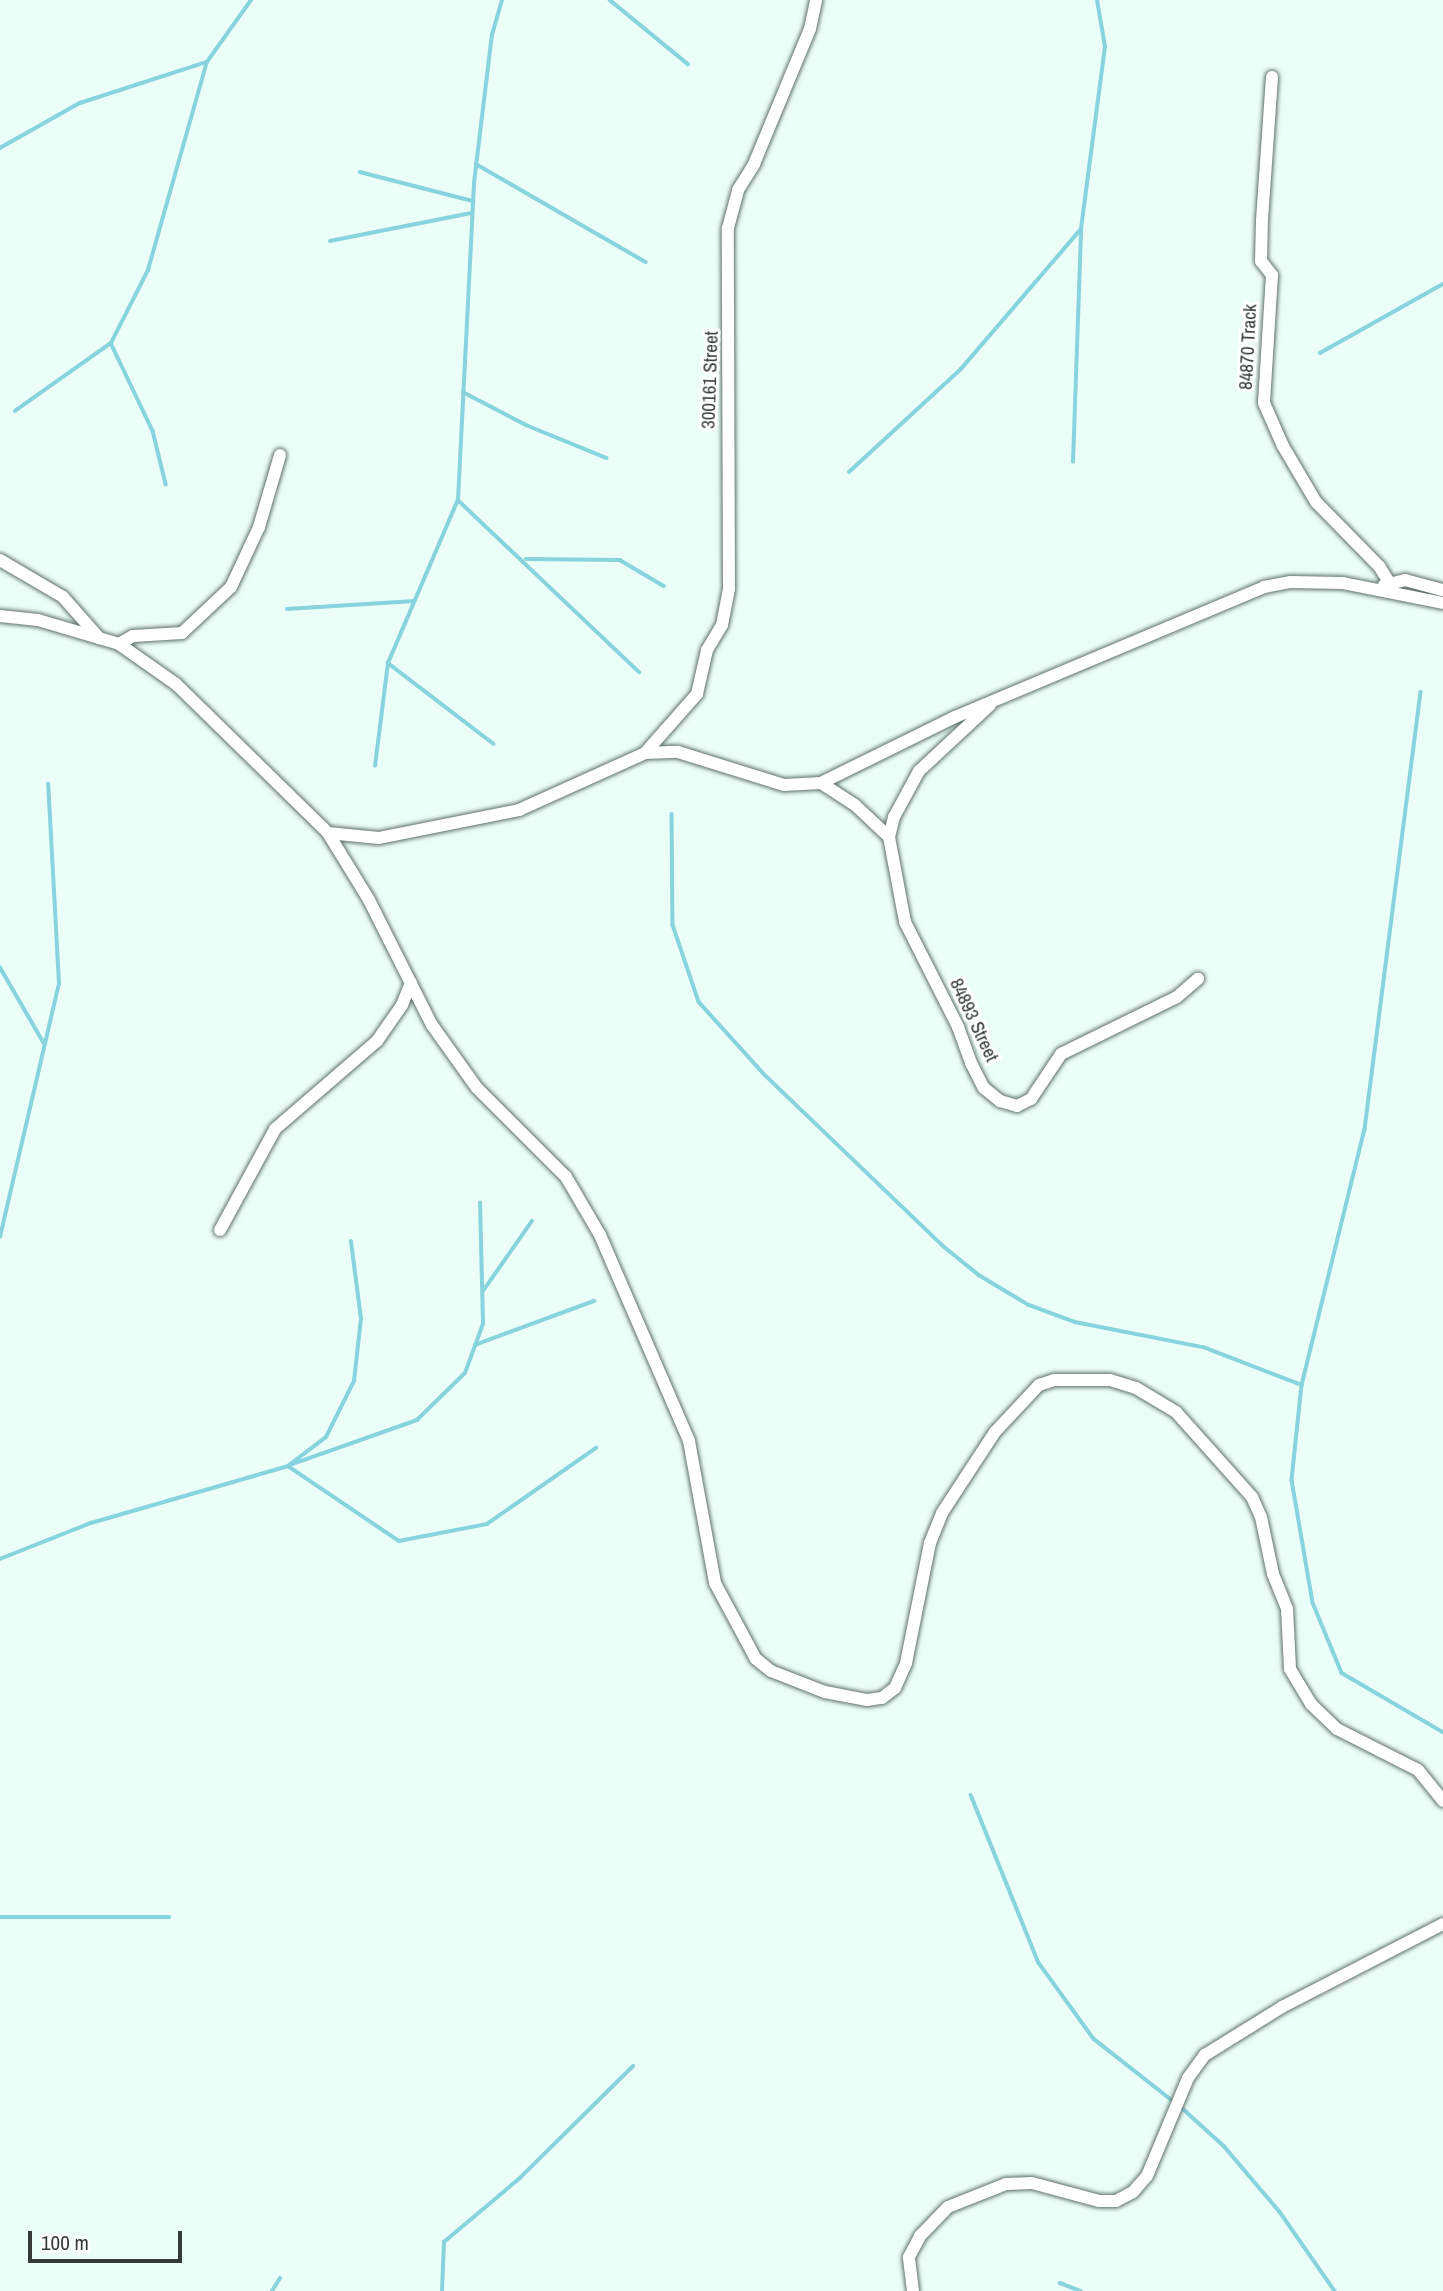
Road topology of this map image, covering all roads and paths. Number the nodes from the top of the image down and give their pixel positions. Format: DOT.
graph roads {
  1 [pos="816,0"];
  2 [pos="1272,77"];
  3 [pos="280,455"];
  4 [pos="0,560"];
  5 [pos="1385,585"];
  6 [pos="1443,590"];
  7 [pos="1443,603"];
  8 [pos="0,616"];
  9 [pos="99,638"];
  10 [pos="119,644"];
  11 [pos="994,701"];
  12 [pos="645,753"];
  13 [pos="821,783"];
  14 [pos="328,833"];
  15 [pos="889,838"];
  16 [pos="1198,979"];
  17 [pos="411,983"];
  18 [pos="220,1230"];
  19 [pos="1443,1801"];
  20 [pos="1443,1924"];
  21 [pos="913,2291"];
  1 -- 12 [label="street, 300161 Street"];
  2 -- 5 [label="street, 84870 Track"];
  3 -- 10 [label="street"];
  4 -- 9 [label="street"];
  5 -- 6 [label="street"];
  5 -- 7 [label="street"];
  5 -- 11 [label="street"];
  8 -- 9 [label="street"];
  9 -- 10 [label="street"];
  10 -- 14 [label="street"];
  11 -- 13 [label="street"];
  11 -- 15 [label="street, 84893 Street"];
  12 -- 13 [label="street"];
  12 -- 14 [label="street"];
  13 -- 15 [label="street"];
  14 -- 17 [label="street"];
  15 -- 16 [label="street, 84893 Street"];
  17 -- 18 [label="street"];
  17 -- 19 [label="street"];
  20 -- 21 [label="street"];
}
